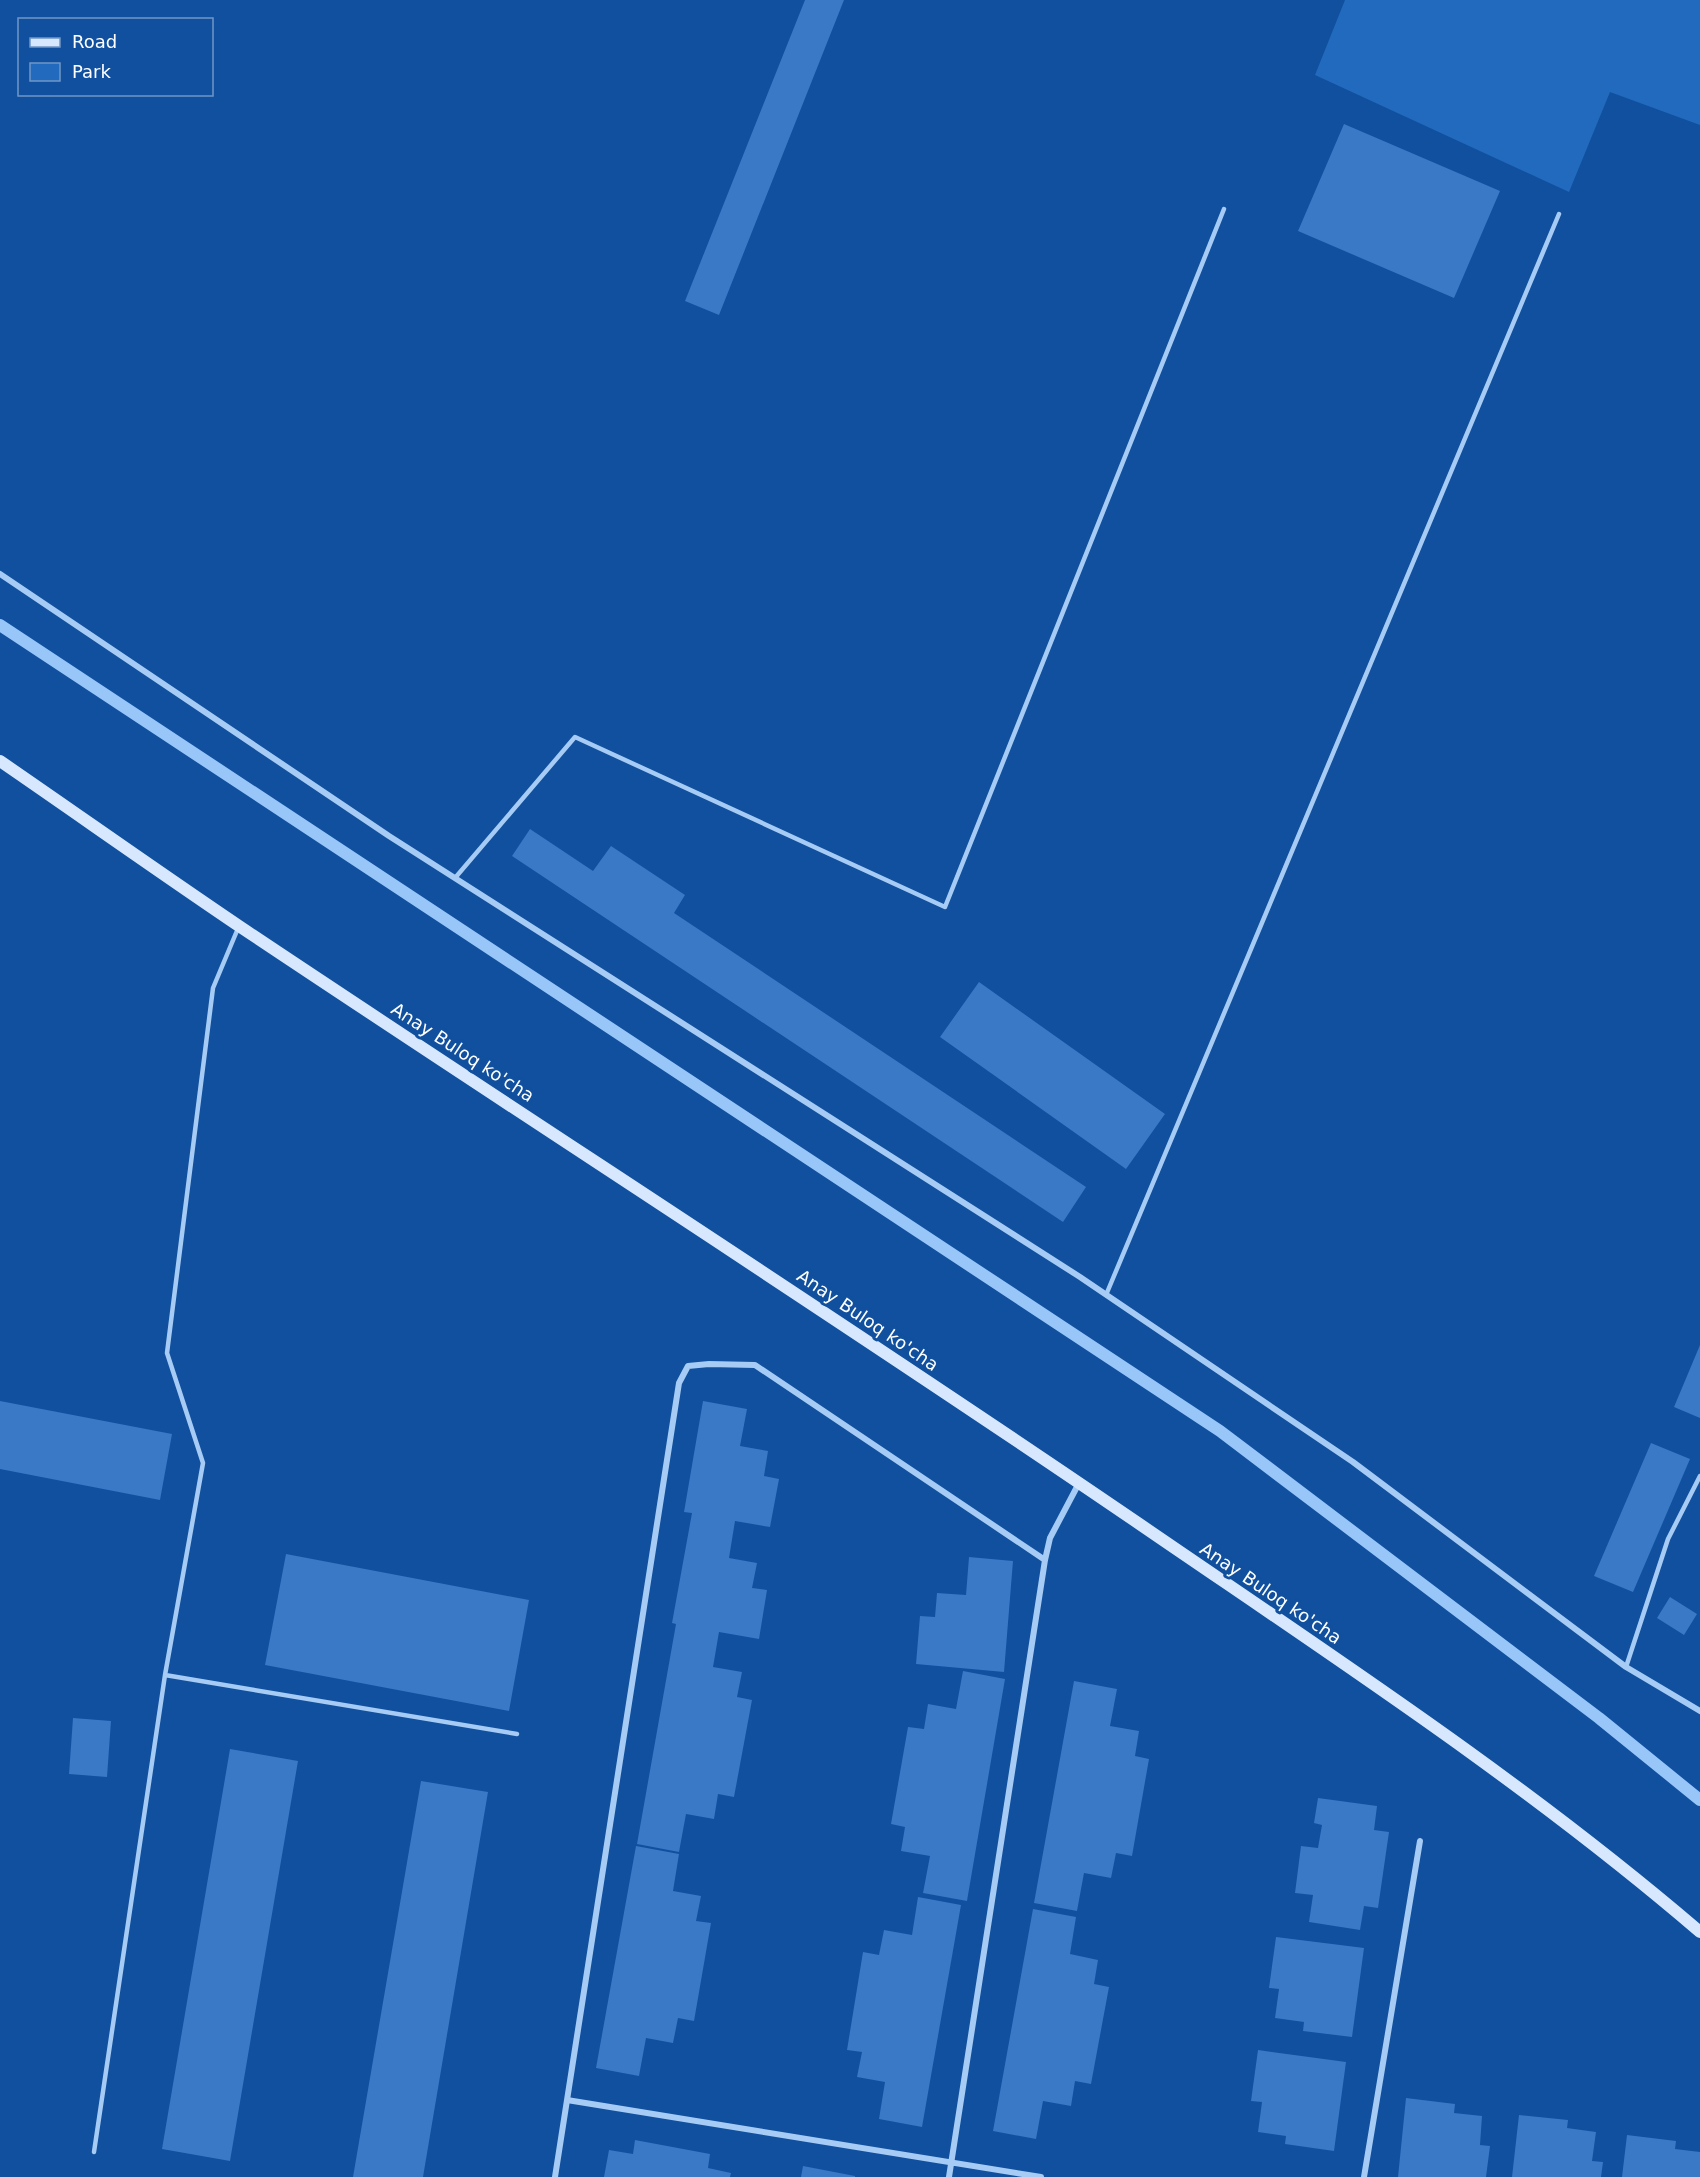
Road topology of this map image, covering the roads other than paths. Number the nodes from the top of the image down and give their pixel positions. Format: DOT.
graph roads {
  1 [pos="1224,209"];
  2 [pos="1559,214"];
  3 [pos="0,574"];
  4 [pos="0,761"];
  5 [pos="455,878"];
  6 [pos="239,925"];
  7 [pos="1106,1295"];
  8 [pos="1700,1476"];
  9 [pos="1079,1483"];
  10 [pos="1045,1560"];
  11 [pos="1626,1667"];
  12 [pos="165,1675"];
  13 [pos="1700,1711"];
  14 [pos="517,1734"];
  15 [pos="1420,1841"];
  16 [pos="1700,1932"];
  17 [pos="567,2100"];
  18 [pos="94,2152"];
  19 [pos="951,2162"];
  20 [pos="555,2177"];
  21 [pos="949,2177"];
  22 [pos="1041,2177"];
  23 [pos="1364,2177"];
  1 -- 5 [label="lane"];
  2 -- 7 [label="lane"];
  3 -- 5 [label="street"];
  4 -- 6 [label="main road, Anay Buloq ko'cha"];
  5 -- 7 [label="street"];
  6 -- 9 [label="main road, Anay Buloq ko'cha"];
  6 -- 12 [label="lane"];
  7 -- 11 [label="street"];
  8 -- 11 [label="lane"];
  9 -- 10 [label="street"];
  9 -- 16 [label="main road, Anay Buloq ko'cha"];
  10 -- 17 [label="street"];
  10 -- 19 [label="street"];
  11 -- 13 [label="street"];
  12 -- 14 [label="lane"];
  12 -- 18 [label="lane"];
  15 -- 23 [label="street"];
  17 -- 19 [label="street"];
  17 -- 20 [label="street"];
  19 -- 21 [label="street"];
  19 -- 22 [label="street"];
}
